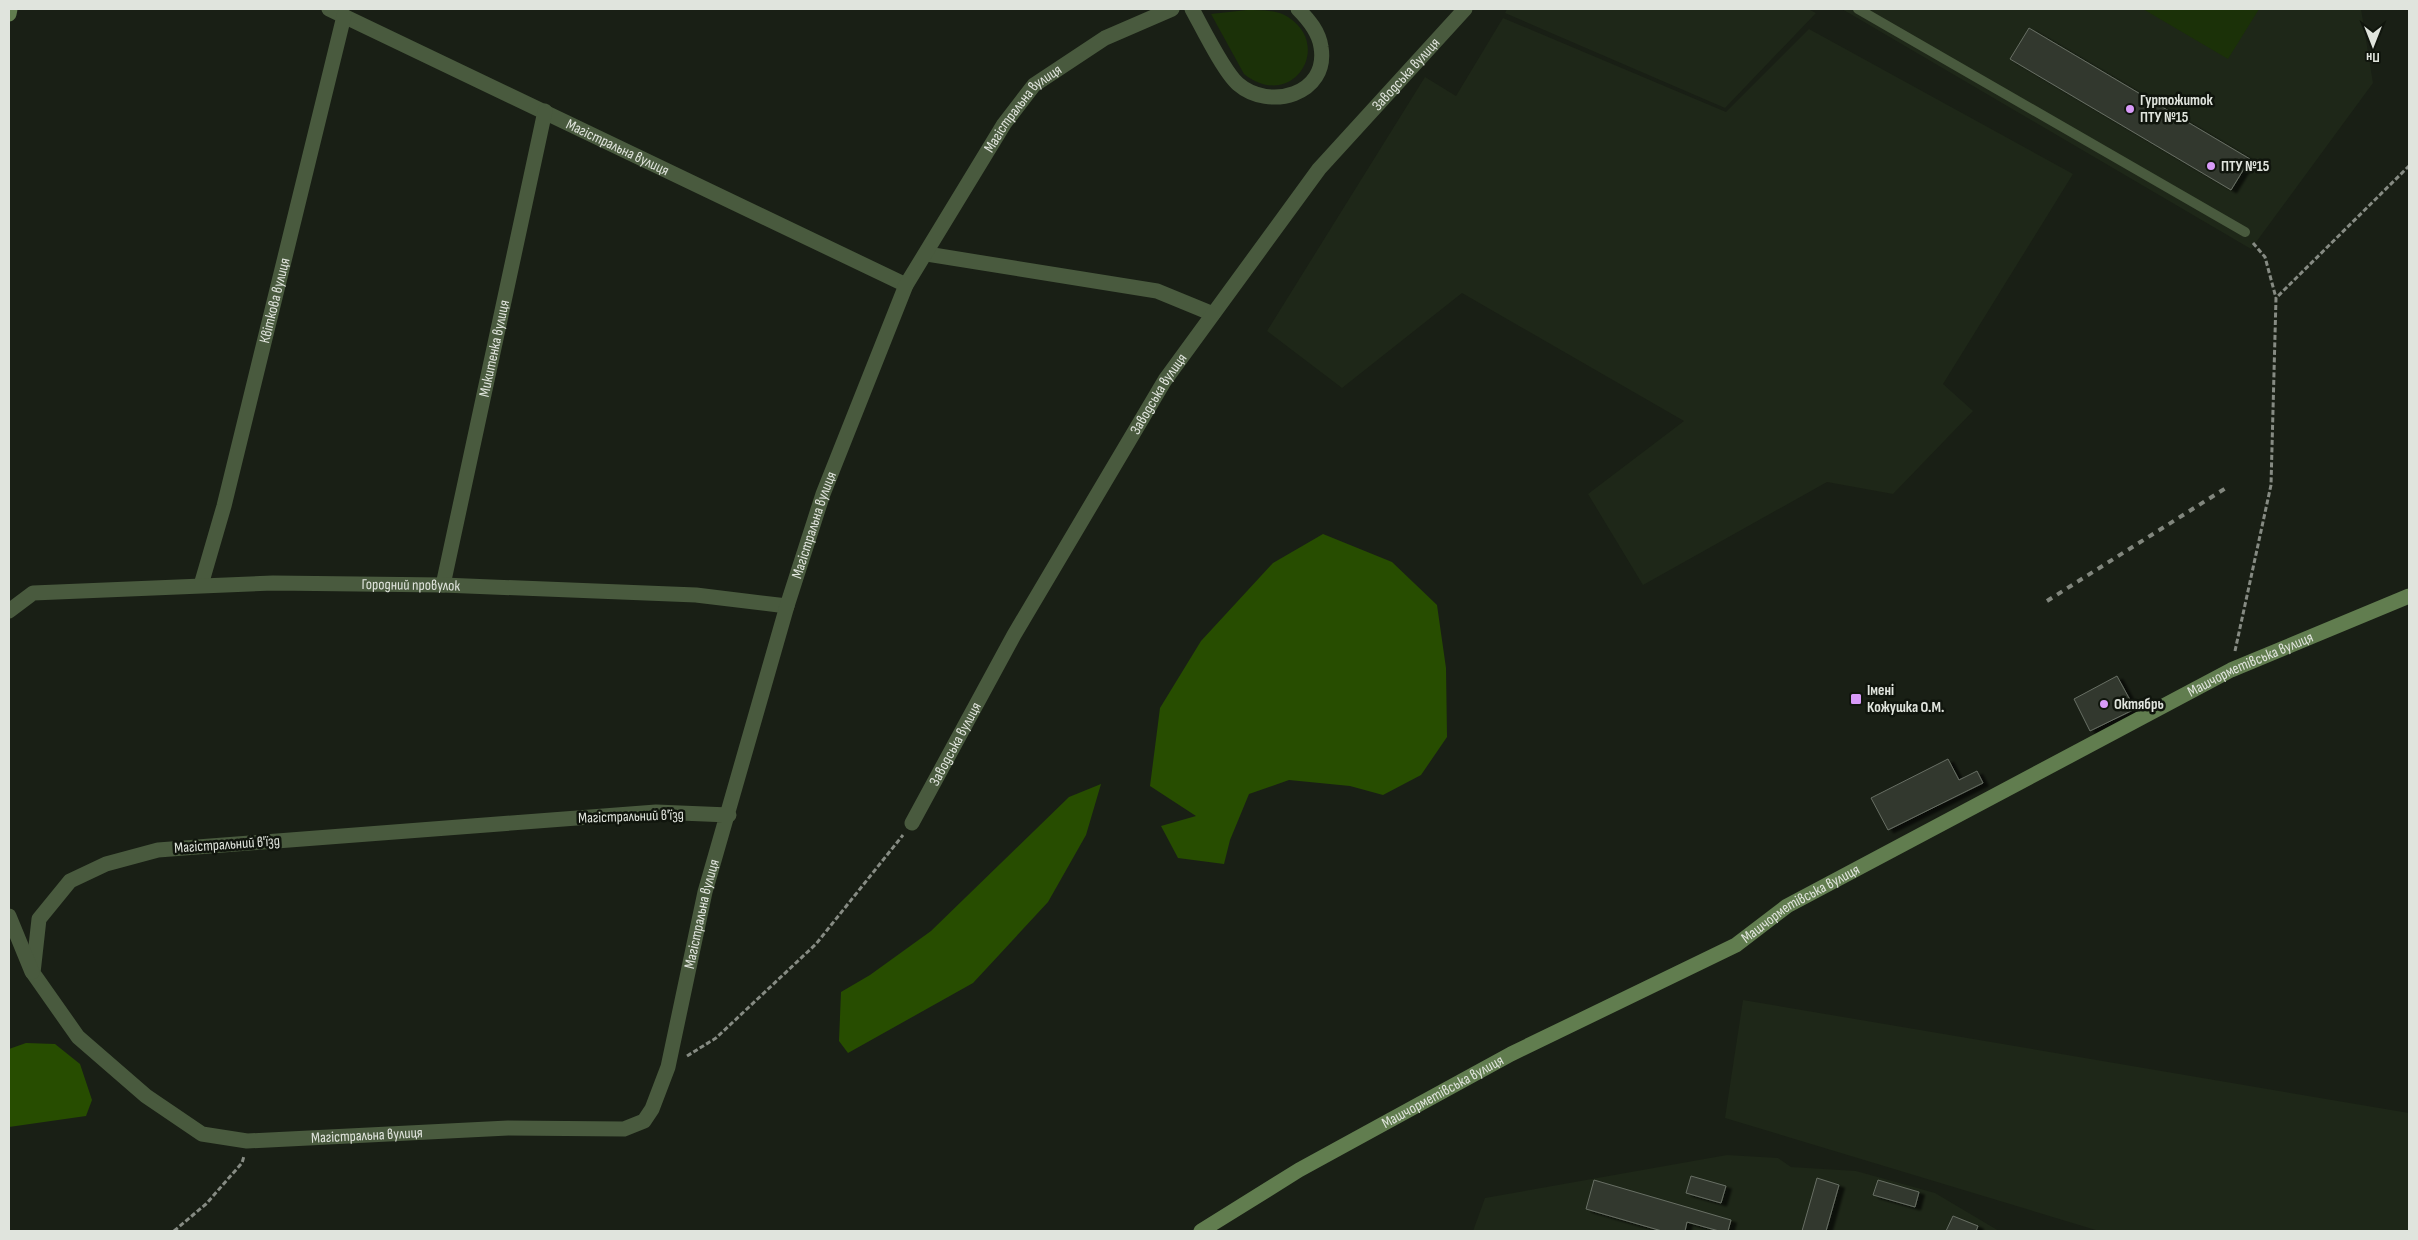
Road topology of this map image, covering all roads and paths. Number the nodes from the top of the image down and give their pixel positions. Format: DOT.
graph roads {
  1 [pos="10,9"];
  2 [pos="329,9"];
  3 [pos="1172,9"];
  4 [pos="1192,9"];
  5 [pos="1298,9"];
  6 [pos="1465,9"];
  7 [pos="1858,9"];
  8 [pos="9,14"];
  9 [pos="344,16"];
  10 [pos="545,111"];
  11 [pos="2409,166"];
  12 [pos="2245,232"];
  13 [pos="927,254"];
  14 [pos="906,285"];
  15 [pos="2276,298"];
  16 [pos="1213,314"];
  17 [pos="200,585"];
  18 [pos="443,585"];
  19 [pos="2409,596"];
  20 [pos="787,606"];
  21 [pos="9,611"];
  22 [pos="2231,670"];
  23 [pos="729,815"];
  24 [pos="912,823"];
  25 [pos="9,916"];
  26 [pos="32,973"];
  27 [pos="668,1068"];
  28 [pos="247,1140"];
  29 [pos="174,1231"];
  30 [pos="1201,1231"];
  1 -- 8 [label="street"];
  2 -- 9 [label="street, Магістральна вулиця"];
  3 -- 13 [label="street, Магістральна вулиця"];
  4 -- 5 [label="street"];
  6 -- 16 [label="street, Заводська вулиця"];
  7 -- 12 [label="lane"];
  9 -- 10 [label="street, Магістральна вулиця"];
  9 -- 17 [label="street, Квіткова вулиця"];
  10 -- 14 [label="street, Магістральна вулиця"];
  10 -- 18 [label="street, Микитенка вулиця"];
  11 -- 15 [label="path"];
  12 -- 15 [label="path"];
  13 -- 14 [label="street, Магістральна вулиця"];
  13 -- 16 [label="street"];
  14 -- 20 [label="street, Магістральна вулиця"];
  15 -- 22 [label="path"];
  16 -- 24 [label="street, Заводська вулиця"];
  17 -- 18 [label="street, Городний провулок"];
  17 -- 21 [label="street, Городний провулок"];
  18 -- 20 [label="street, Городний провулок"];
  19 -- 22 [label="street, Машчорметівська вулиця"];
  20 -- 23 [label="street, Магістральна вулиця"];
  22 -- 30 [label="street, Машчорметівська вулиця"];
  23 -- 26 [label="street, Магістральний в'їзд"];
  23 -- 27 [label="street, Магістральна вулиця"];
  24 -- 27 [label="path"];
  25 -- 26 [label="street"];
  26 -- 28 [label="street, Магістральна вулиця"];
  27 -- 28 [label="street, Магістральна вулиця"];
  28 -- 29 [label="path"];
}
